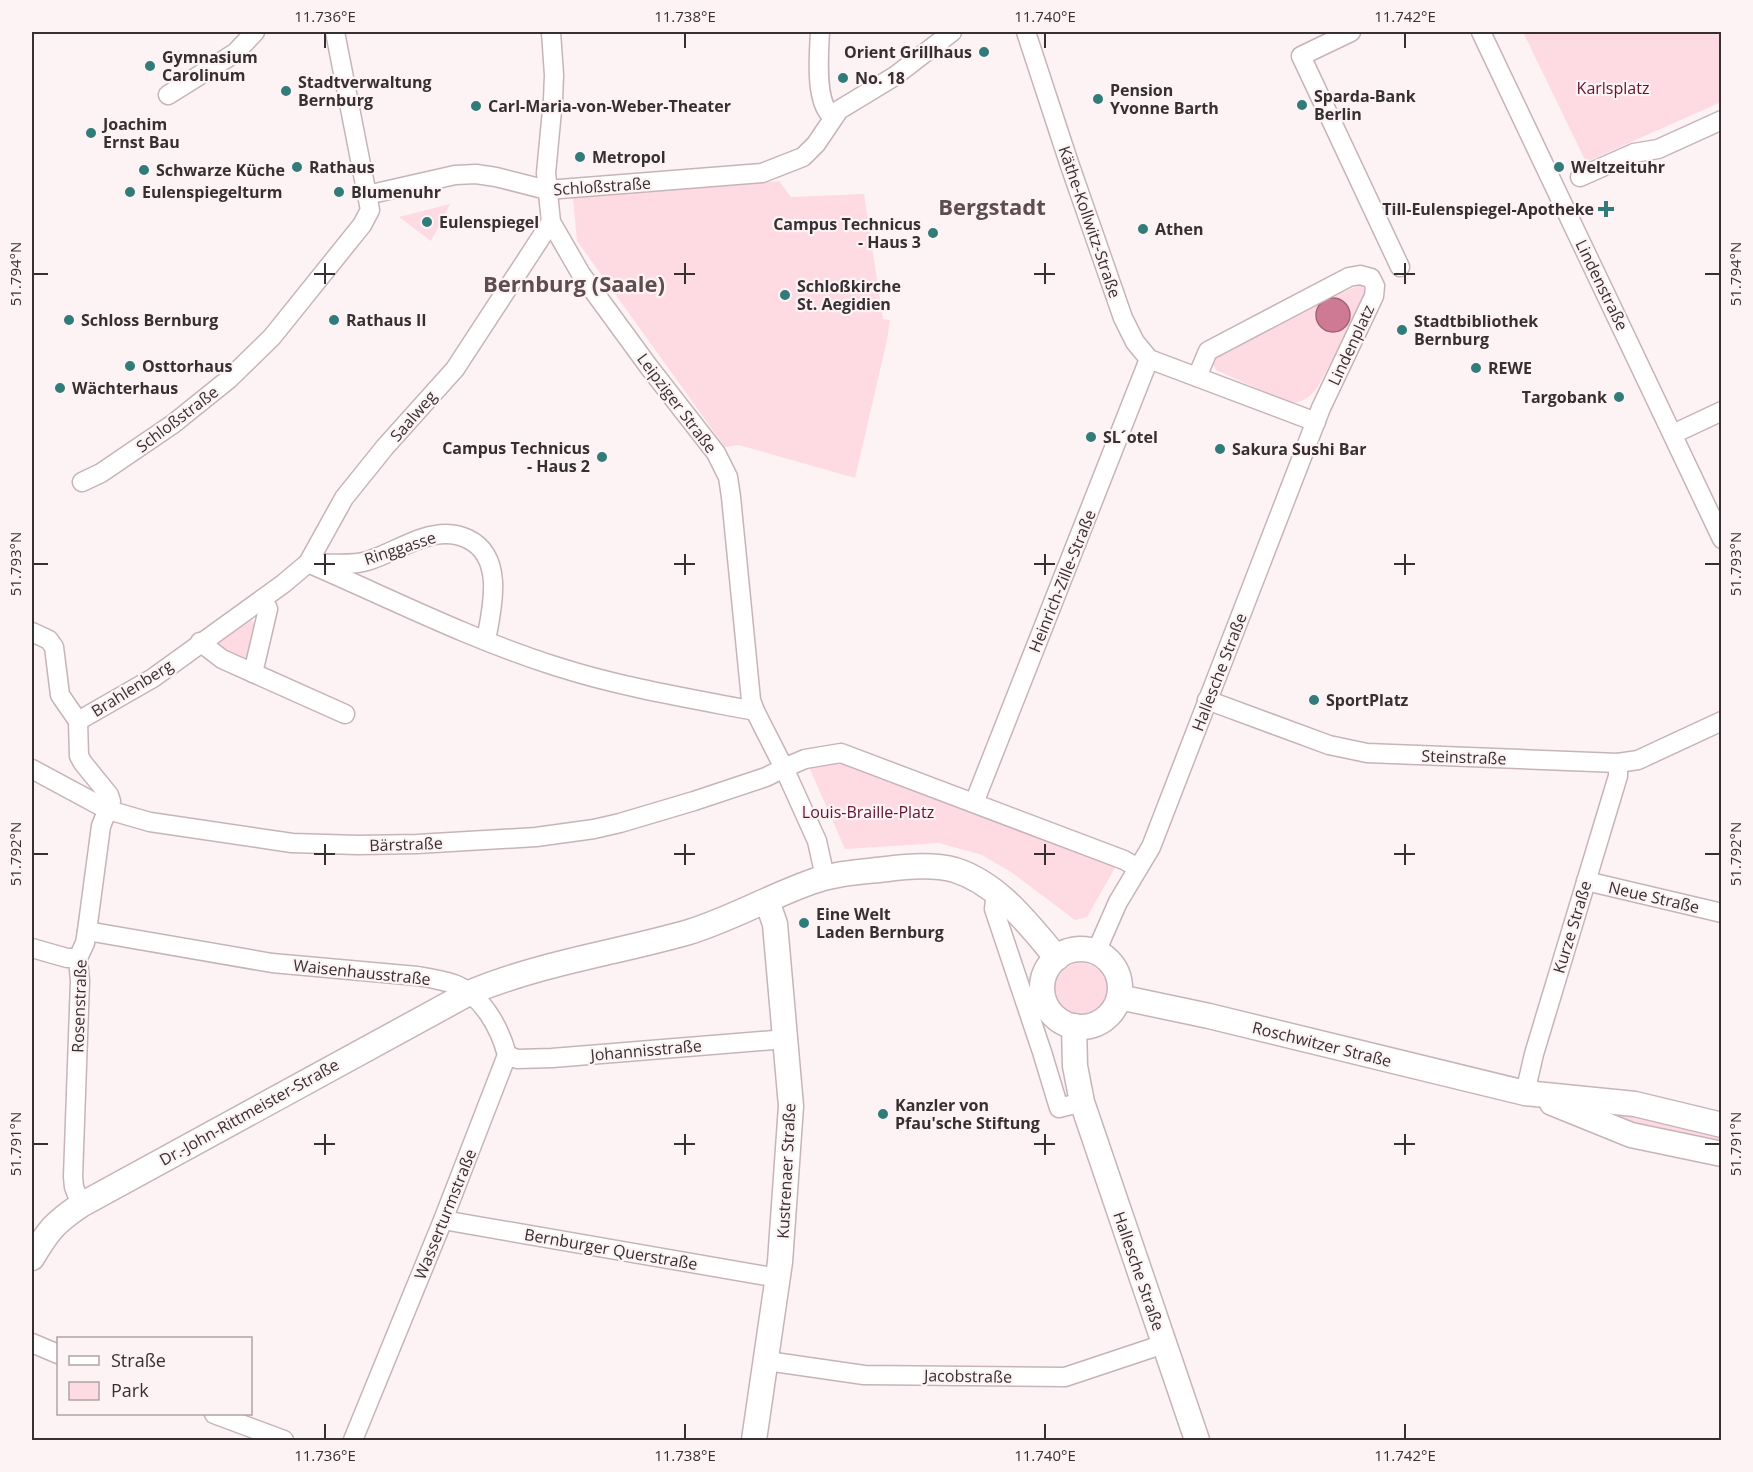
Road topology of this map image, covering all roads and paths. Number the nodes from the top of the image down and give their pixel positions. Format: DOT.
graph roads {
  1 [pos="255,32"];
  2 [pos="335,32"];
  3 [pos="551,32"];
  4 [pos="820,32"];
  5 [pos="952,32"];
  6 [pos="1026,32"];
  7 [pos="1351,32"];
  8 [pos="1481,32"];
  9 [pos="168,95"];
  10 [pos="833,117"];
  11 [pos="1722,120"];
  12 [pos="1580,177"];
  13 [pos="547,190"];
  14 [pos="368,195"];
  15 [pos="551,222"];
  16 [pos="1400,267"];
  17 [pos="1149,359"];
  18 [pos="1197,376"];
  19 [pos="1722,411"];
  20 [pos="1316,422"];
  21 [pos="1673,434"];
  22 [pos="82,482"];
  23 [pos="1722,539"];
  24 [pos="308,563"];
  25 [pos="263,599"];
  26 [pos="32,632"];
  27 [pos="486,640"];
  28 [pos="193,648"];
  29 [pos="253,673"];
  30 [pos="1208,700"];
  31 [pos="754,711"];
  32 [pos="345,714"];
  33 [pos="78,721"];
  34 [pos="1722,721"];
  35 [pos="1618,763"];
  36 [pos="784,768"];
  37 [pos="32,769"];
  38 [pos="974,803"];
  39 [pos="108,810"];
  40 [pos="1138,868"];
  41 [pos="825,878"];
  42 [pos="1586,881"];
  43 [pos="996,891"];
  44 [pos="767,901"];
  45 [pos="1722,913"];
  46 [pos="87,932"];
  47 [pos="32,948"];
  48 [pos="1096,952"];
  49 [pos="78,958"];
  50 [pos="1056,958"];
  51 [pos="470,993"];
  52 [pos="1119,997"];
  53 [pos="1074,1026"];
  54 [pos="786,1038"];
  55 [pos="507,1055"];
  56 [pos="1525,1092"];
  57 [pos="1082,1102"];
  58 [pos="1722,1125"];
  59 [pos="1722,1154"];
  60 [pos="81,1204"];
  61 [pos="443,1220"];
  62 [pos="40,1229"];
  63 [pos="32,1258"];
  64 [pos="778,1278"];
  65 [pos="32,1343"];
  66 [pos="1164,1344"];
  67 [pos="57,1354"];
  68 [pos="767,1361"];
  69 [pos="219,1415"];
  70 [pos="284,1440"];
  71 [pos="352,1440"];
  72 [pos="754,1440"];
  73 [pos="1197,1440"];
  1 -- 9 [label="street"];
  2 -- 14 [label="street"];
  3 -- 13 [label="street, Leipziger Straße"];
  4 -- 10 [label="street"];
  5 -- 10 [label="street, Schloßstraße"];
  6 -- 17 [label="street, Käthe-Kollwitz-Straße"];
  7 -- 16 [label="street"];
  8 -- 21 [label="street, Lindenstraße"];
  10 -- 13 [label="street, Schloßstraße"];
  11 -- 12 [label="street"];
  13 -- 14 [label="street, Schloßstraße"];
  13 -- 15 [label="street, Leipziger Straße"];
  14 -- 22 [label="street, Schloßstraße"];
  15 -- 24 [label="street, Saalweg"];
  15 -- 31 [label="street, Leipziger Straße"];
  17 -- 18 [label="street"];
  17 -- 38 [label="street, Heinrich-Zille-Straße"];
  18 -- 20 [label="street"];
  18 -- 20 [label="street, Lindenplatz"];
  19 -- 21 [label="street"];
  20 -- 30 [label="street, Hallesche Straße"];
  21 -- 23 [label="street, Lindenstraße"];
  24 -- 25 [label="street, Saalweg"];
  24 -- 27 [label="street, Ringgasse"];
  24 -- 27 [label="street, Ringgasse"];
  25 -- 28 [label="street, Saalweg"];
  25 -- 29 [label="street"];
  26 -- 33 [label="street, Brahlenberg"];
  27 -- 31 [label="street, Ringgasse"];
  28 -- 29 [label="street"];
  28 -- 33 [label="street, Brahlenberg"];
  29 -- 32 [label="street"];
  30 -- 35 [label="street, Steinstraße"];
  30 -- 40 [label="street, Hallesche Straße"];
  31 -- 36 [label="street"];
  33 -- 39 [label="street, Brahlenberg"];
  34 -- 35 [label="street, Steinstraße"];
  35 -- 42 [label="street, Kurze Straße"];
  36 -- 38 [label="street"];
  36 -- 39 [label="street, Bärstraße"];
  36 -- 41 [label="street"];
  37 -- 39 [label="street, Bärstraße"];
  38 -- 40 [label="street"];
  39 -- 46 [label="street, Rosenstraße"];
  40 -- 48 [label="street, Hallesche Straße"];
  41 -- 43 [label="street"];
  41 -- 44 [label="street"];
  42 -- 45 [label="street, Neue Straße"];
  42 -- 56 [label="street, Kurze Straße"];
  43 -- 50 [label="street"];
  43 -- 57 [label="street"];
  44 -- 51 [label="street"];
  44 -- 54 [label="street, Kustrenaer Straße"];
  46 -- 49 [label="street, Rosenstraße"];
  46 -- 51 [label="street, Waisenhausstraße"];
  47 -- 49 [label="street"];
  48 -- 50 [label="street"];
  48 -- 52 [label="street"];
  49 -- 60 [label="street, Rosenstraße"];
  50 -- 53 [label="street"];
  51 -- 55 [label="street"];
  51 -- 60 [label="street, Dr.-John-Rittmeister-Straße"];
  52 -- 53 [label="street"];
  52 -- 56 [label="street, Roschwitzer Straße"];
  53 -- 57 [label="street, Hallesche Straße"];
  54 -- 55 [label="street, Johannisstraße"];
  54 -- 64 [label="street, Kustrenaer Straße"];
  55 -- 61 [label="street, Wasserturmstraße"];
  56 -- 58 [label="street, Roschwitzer Straße"];
  56 -- 59 [label="street, Roschwitzer Straße"];
  57 -- 66 [label="street, Hallesche Straße"];
  60 -- 62 [label="street, Dr.-John-Rittmeister-Straße"];
  61 -- 64 [label="street, Bernburger Querstraße"];
  61 -- 71 [label="street, Wasserturmstraße"];
  62 -- 63 [label="street"];
  64 -- 68 [label="street, Kustrenaer Straße"];
  65 -- 67 [label="street"];
  66 -- 68 [label="street, Jacobstraße"];
  66 -- 73 [label="street, Hallesche Straße"];
  68 -- 72 [label="street, Kustrenaer Straße"];
  69 -- 70 [label="street"];
}
